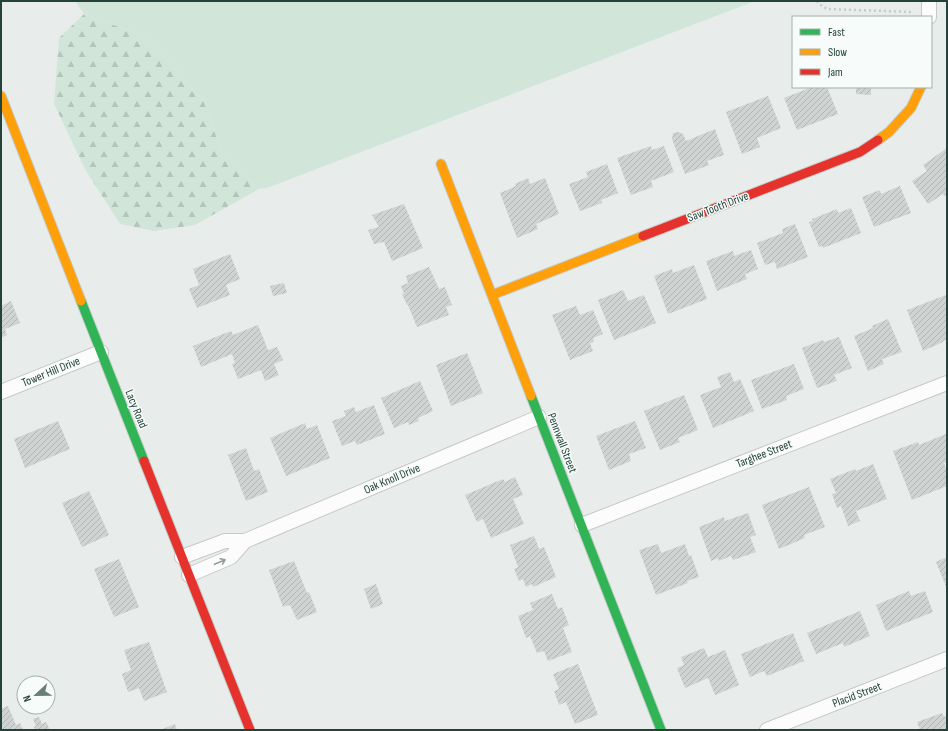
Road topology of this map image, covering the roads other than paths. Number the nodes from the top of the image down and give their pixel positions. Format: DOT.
graph roads {
  1 [pos="921,88"];
  2 [pos="1,96"];
  3 [pos="441,164"];
  4 [pos="492,295"];
  5 [pos="101,352"];
  6 [pos="947,383"];
  7 [pos="1,392"];
  8 [pos="539,417"];
  9 [pos="582,525"];
  10 [pos="245,541"];
  11 [pos="182,557"];
  12 [pos="189,574"];
  13 [pos="947,659"];
  14 [pos="250,730"];
  15 [pos="661,730"];
  16 [pos="767,730"];
  1 -- 4 [label="street, Saw Tooth Drive"];
  2 -- 5 [label="street, Lacy Road"];
  3 -- 4 [label="street, Pennwall Street"];
  4 -- 8 [label="street, Pennwall Street"];
  5 -- 7 [label="street, Tower Hill Drive"];
  5 -- 11 [label="street, Lacy Road"];
  6 -- 9 [label="street, Targhee Street"];
  8 -- 9 [label="street, Pennwall Street"];
  8 -- 10 [label="street, Oak Knoll Drive"];
  9 -- 15 [label="street, Pennwall Street"];
  10 -- 11 [label="street, Oak Knoll Drive"];
  12 -- 10 [label="street, Oak Knoll Drive, one-way"];
  11 -- 12 [label="street, Lacy Road"];
  12 -- 14 [label="street, Lacy Road"];
  13 -- 16 [label="street, Placid Street"];
}
